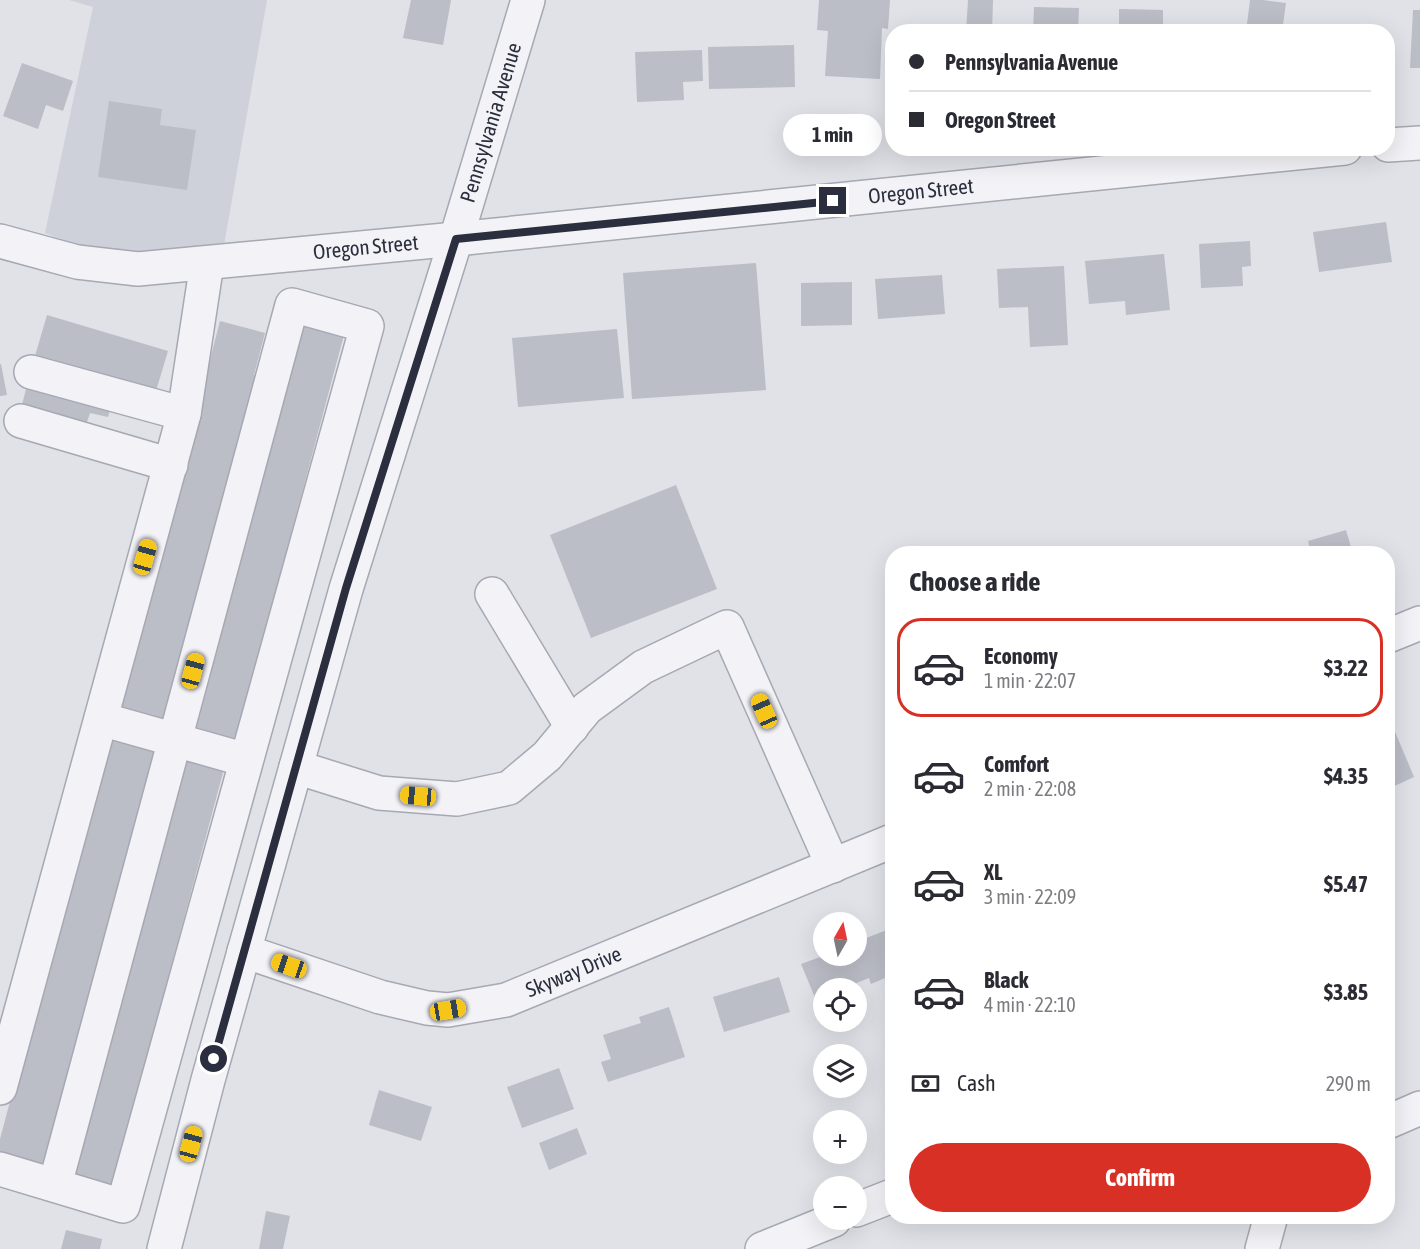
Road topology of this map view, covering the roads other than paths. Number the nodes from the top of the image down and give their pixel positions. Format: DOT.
graph roads {
  1 [pos="528,0"];
  2 [pos="1420,143"];
  3 [pos="1395,145"];
  4 [pos="1267,156"];
  5 [pos="456,239"];
  6 [pos="0,241"];
  7 [pos="207,263"];
  8 [pos="31,372"];
  9 [pos="184,414"];
  10 [pos="21,421"];
  11 [pos="171,465"];
  12 [pos="492,594"];
  13 [pos="1420,622"];
  14 [pos="1395,633"];
  15 [pos="101,719"];
  16 [pos="572,727"];
  17 [pos="175,740"];
  18 [pos="246,760"];
  19 [pos="296,767"];
  20 [pos="885,844"];
  21 [pos="833,866"];
  22 [pos="244,951"];
  23 [pos="0,1088"];
  24 [pos="1420,1108"];
  25 [pos="1395,1119"];
  26 [pos="0,1169"];
  27 [pos="55,1185"];
  28 [pos="885,1199"];
  29 [pos="867,1206"];
  30 [pos="1269,1224"];
  31 [pos="813,1228"];
  32 [pos="164,1249"];
  33 [pos="762,1249"];
  34 [pos="1262,1249"];
  1 -- 5 [label="street, Pennsylvania Avenue"];
  2 -- 3 [label="street"];
  4 -- 5 [label="street, Oregon Street"];
  5 -- 7 [label="street, Oregon Street"];
  5 -- 19 [label="street, Pennsylvania Avenue"];
  6 -- 7 [label="street, Oregon Street"];
  7 -- 9 [label="street"];
  8 -- 9 [label="street"];
  9 -- 11 [label="street"];
  10 -- 11 [label="street"];
  11 -- 15 [label="street"];
  12 -- 16 [label="street"];
  13 -- 14 [label="street"];
  15 -- 17 [label="street"];
  15 -- 23 [label="street"];
  16 -- 19 [label="street"];
  16 -- 21 [label="street"];
  17 -- 18 [label="street"];
  17 -- 18 [label="street"];
  17 -- 27 [label="street"];
  18 -- 27 [label="street"];
  19 -- 22 [label="street, Pennsylvania Avenue"];
  20 -- 21 [label="street, Skyway Drive"];
  21 -- 22 [label="street, Skyway Drive"];
  22 -- 32 [label="street, Pennsylvania Avenue"];
  24 -- 25 [label="street"];
  26 -- 27 [label="street"];
  28 -- 29 [label="street"];
  30 -- 34 [label="street"];
  31 -- 33 [label="street"];
}
